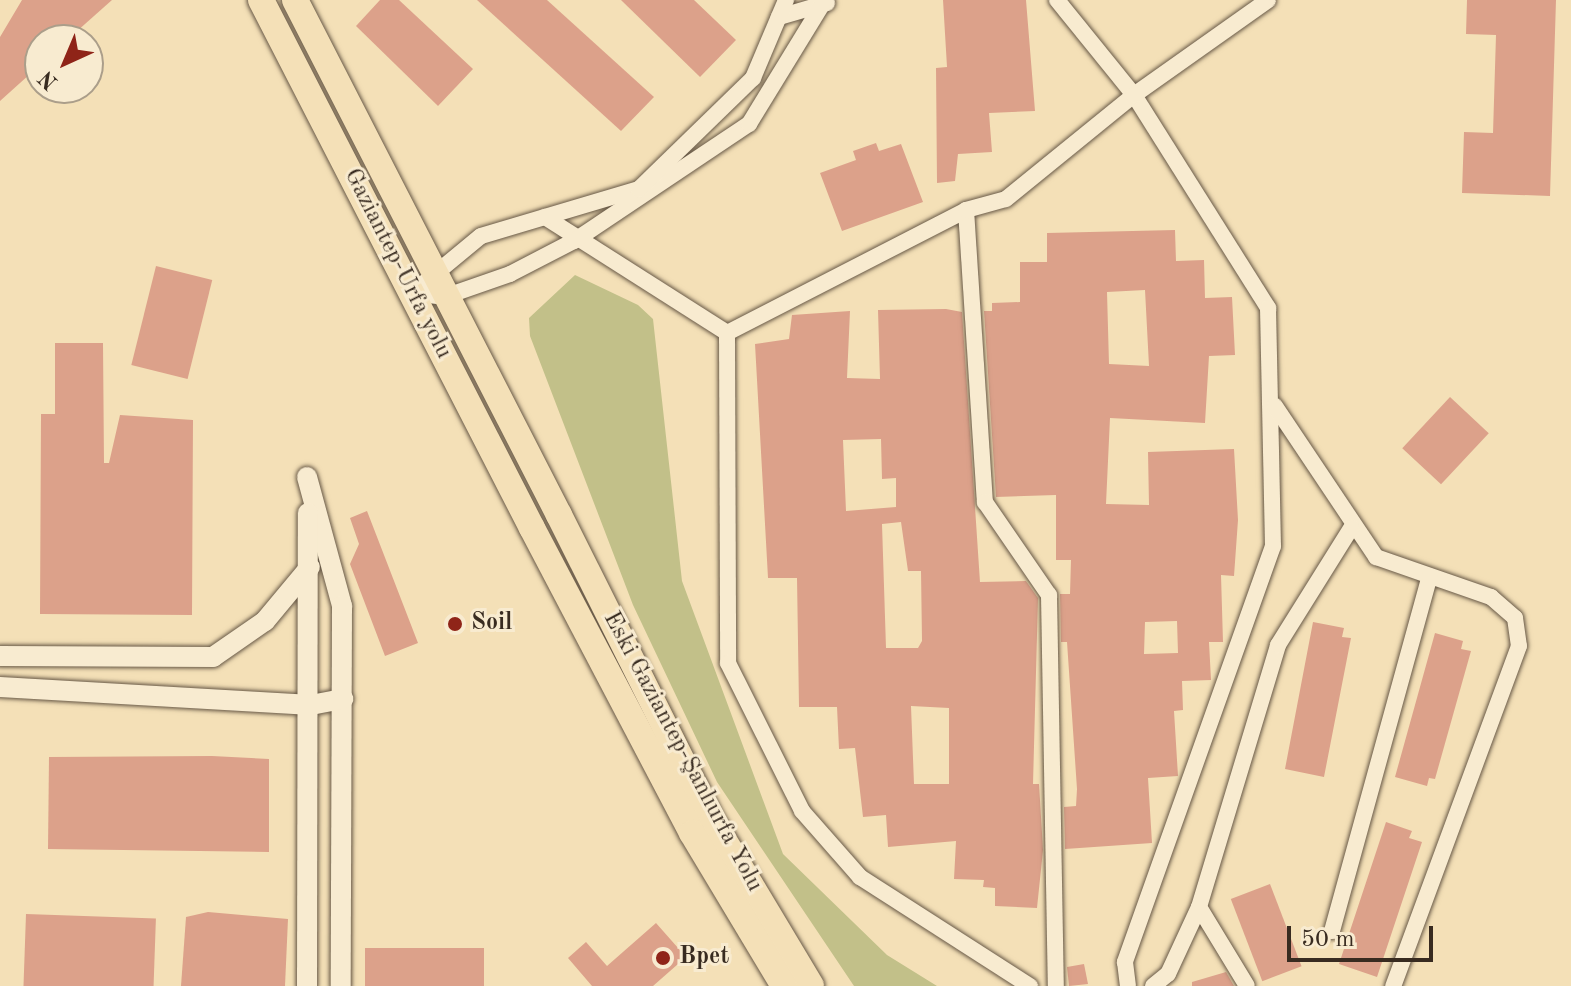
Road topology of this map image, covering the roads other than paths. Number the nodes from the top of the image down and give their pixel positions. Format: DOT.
graph roads {
  1 [pos="261,0"];
  2 [pos="295,0"];
  3 [pos="786,0"];
  4 [pos="1057,0"];
  5 [pos="1268,0"];
  6 [pos="827,2"];
  7 [pos="779,17"];
  8 [pos="1134,95"];
  9 [pos="966,210"];
  10 [pos="545,217"];
  11 [pos="574,241"];
  12 [pos="431,272"];
  13 [pos="412,293"];
  14 [pos="444,297"];
  15 [pos="727,333"];
  16 [pos="1274,404"];
  17 [pos="559,515"];
  18 [pos="532,528"];
  19 [pos="1351,528"];
  20 [pos="310,567"];
  21 [pos="1430,576"];
  22 [pos="0,656"];
  23 [pos="0,687"];
  24 [pos="343,699"];
  25 [pos="311,705"];
  26 [pos="1199,907"];
  27 [pos="1332,931"];
  28 [pos="307,986"];
  29 [pos="341,986"];
  30 [pos="784,986"];
  31 [pos="811,986"];
  32 [pos="1030,986"];
  33 [pos="1056,986"];
  34 [pos="1128,986"];
  35 [pos="1153,986"];
  36 [pos="1247,986"];
  37 [pos="1393,986"];
  1 -- 13 [label="main road, Gaziantep-Urfa yolu"];
  2 -- 12 [label="main road, Gaziantep-Urfa yolu"];
  3 -- 7 [label="street"];
  4 -- 8 [label="street"];
  5 -- 8 [label="street"];
  6 -- 7 [label="street"];
  6 -- 11 [label="street"];
  7 -- 10 [label="street"];
  8 -- 9 [label="street"];
  8 -- 16 [label="street"];
  9 -- 15 [label="street"];
  9 -- 33 [label="street"];
  10 -- 11 [label="street"];
  10 -- 12 [label="street"];
  11 -- 14 [label="street"];
  11 -- 15 [label="street"];
  12 -- 13 [label="street"];
  12 -- 14 [label="main road, Gaziantep-Urfa yolu"];
  13 -- 14 [label="street"];
  13 -- 18 [label="main road, Gaziantep-Urfa yolu"];
  14 -- 17 [label="main road, Gaziantep-Urfa yolu"];
  15 -- 32 [label="street"];
  16 -- 19 [label="street"];
  16 -- 34 [label="street"];
  17 -- 31 [label="main road, Eski Gaziantep-Şanlıurfa Yolu"];
  18 -- 30 [label="main road, Eski Gaziantep-Şanlıurfa Yolu"];
  19 -- 21 [label="street"];
  19 -- 26 [label="street"];
  20 -- 22 [label="street"];
  20 -- 24 [label="street"];
  20 -- 25 [label="street"];
  21 -- 27 [label="street"];
  21 -- 37 [label="street"];
  23 -- 25 [label="street"];
  24 -- 25 [label="street"];
  24 -- 29 [label="street"];
  25 -- 28 [label="street"];
  26 -- 35 [label="street"];
  26 -- 36 [label="street"];
}
